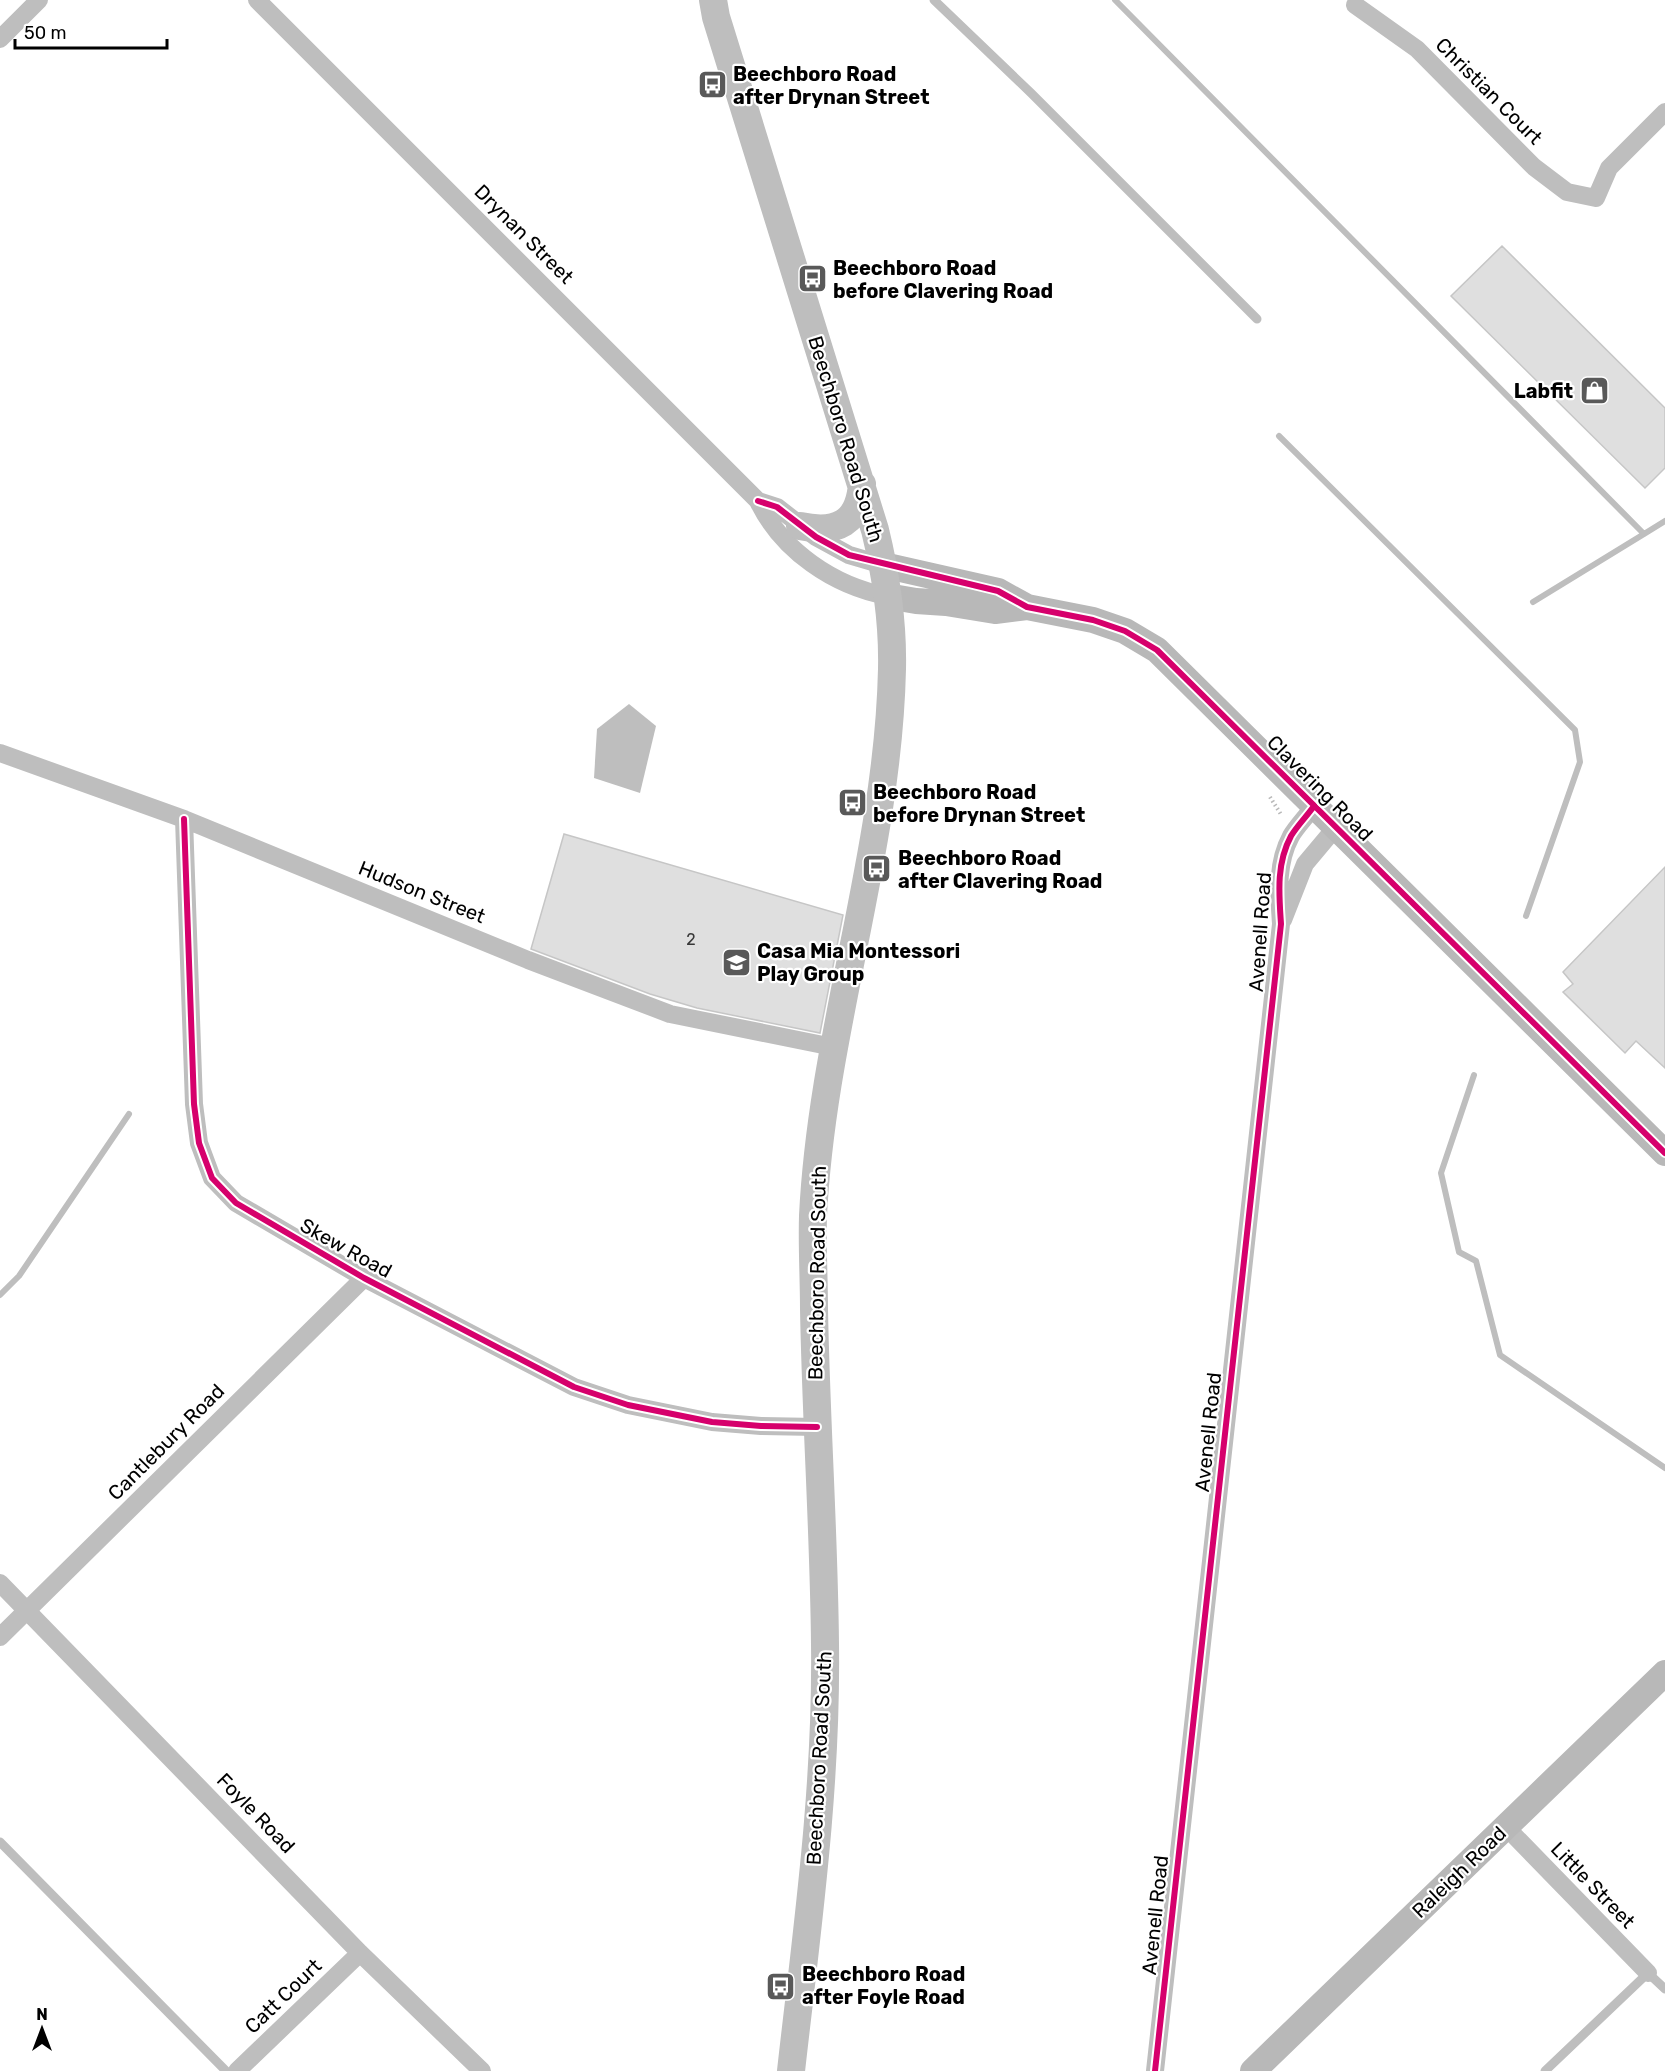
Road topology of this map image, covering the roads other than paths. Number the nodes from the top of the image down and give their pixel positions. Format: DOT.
graph roads {
  1 [pos="39,0"];
  2 [pos="258,0"];
  3 [pos="713,0"];
  4 [pos="934,0"];
  5 [pos="1355,5"];
  6 [pos="0,39"];
  7 [pos="1665,112"];
  8 [pos="1257,319"];
  9 [pos="862,484"];
  10 [pos="758,501"];
  11 [pos="800,526"];
  12 [pos="883,565"];
  13 [pos="887,596"];
  14 [pos="1027,607"];
  15 [pos="0,753"];
  16 [pos="1314,806"];
  17 [pos="184,819"];
  18 [pos="1336,827"];
  19 [pos="1281,924"];
  20 [pos="833,1047"];
  21 [pos="1665,1153"];
  22 [pos="364,1278"];
  23 [pos="817,1427"];
  24 [pos="0,1583"];
  25 [pos="28,1610"];
  26 [pos="0,1637"];
  27 [pos="1665,1672"];
  28 [pos="1506,1827"];
  29 [pos="0,1842"];
  30 [pos="360,1953"];
  31 [pos="1648,1973"];
  32 [pos="1665,1989"];
  33 [pos="226,2071"];
  34 [pos="237,2071"];
  35 [pos="482,2071"];
  36 [pos="791,2071"];
  37 [pos="1155,2071"];
  38 [pos="1253,2071"];
  39 [pos="1545,2071"];
  1 -- 6 [label="street"];
  2 -- 10 [label="street, Drynan Street"];
  3 -- 9 [label="main road, Beechboro Road South"];
  4 -- 8 [label="lane"];
  5 -- 7 [label="street, Christian Court"];
  9 -- 11 [label="main road"];
  9 -- 12 [label="main road, Beechboro Road South"];
  10 -- 11 [label="street, Drynan Street"];
  10 -- 13 [label="street, Drynan Street"];
  11 -- 12 [label="street, Drynan Street"];
  12 -- 13 [label="main road, Beechboro Road South"];
  12 -- 14 [label="street, Clavering Road"];
  13 -- 14 [label="street, Clavering Road"];
  13 -- 20 [label="main road, Beechboro Road South"];
  14 -- 16 [label="street, Clavering Road"];
  15 -- 17 [label="street, Hudson Street"];
  16 -- 18 [label="street, Clavering Road"];
  16 -- 19 [label="street, Avenell Road"];
  17 -- 20 [label="street, Hudson Street"];
  17 -- 22 [label="street, Skew Road"];
  18 -- 19 [label="street, Avenell Road"];
  18 -- 21 [label="street, Clavering Road"];
  19 -- 37 [label="street, Avenell Road"];
  20 -- 23 [label="main road, Beechboro Road South"];
  22 -- 23 [label="street, Skew Road"];
  22 -- 25 [label="street, Cantlebury Road"];
  23 -- 36 [label="main road, Beechboro Road South"];
  24 -- 25 [label="street, Foyle Road"];
  25 -- 26 [label="street, Cantlebury Road"];
  25 -- 30 [label="street, Foyle Road"];
  27 -- 28 [label="street, Raleigh Road"];
  28 -- 31 [label="street, Little Street"];
  28 -- 38 [label="street, Raleigh Road"];
  29 -- 33 [label="lane"];
  30 -- 34 [label="street, Catt Court"];
  30 -- 35 [label="street, Foyle Road"];
  31 -- 32 [label="lane"];
  31 -- 39 [label="lane"];
}
